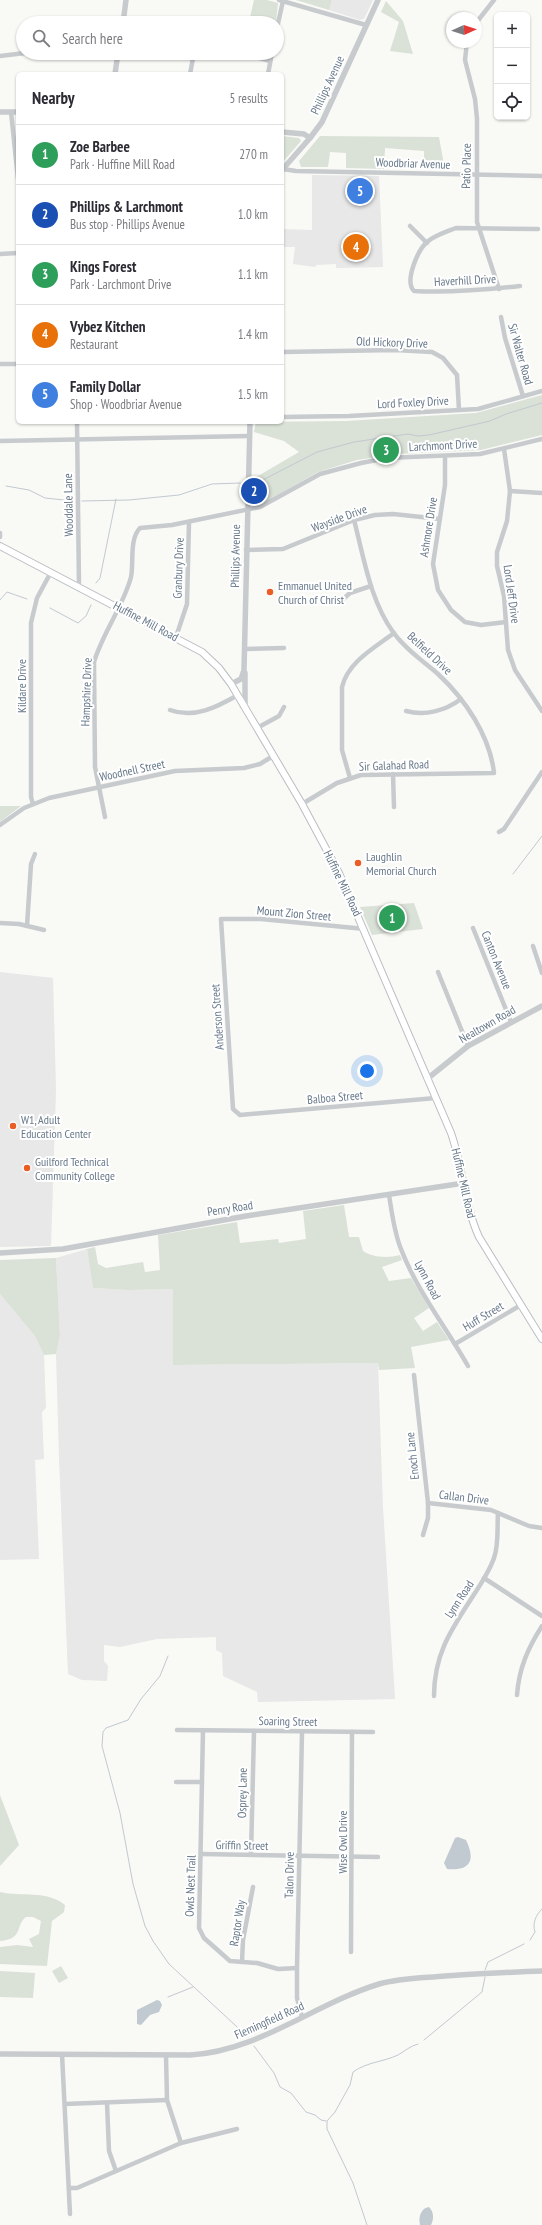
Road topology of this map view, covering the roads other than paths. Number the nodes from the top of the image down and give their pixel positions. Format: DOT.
graph roads {
  1 [pos="126,0"];
  2 [pos="378,0"];
  3 [pos="494,0"];
  4 [pos="281,1"];
  5 [pos="482,15"];
  6 [pos="124,16"];
  7 [pos="279,16"];
  8 [pos="366,25"];
  9 [pos="466,48"];
  10 [pos="16,54"];
  11 [pos="0,56"];
  12 [pos="117,60"];
  13 [pos="193,60"];
  14 [pos="266,60"];
  15 [pos="270,61"];
  16 [pos="115,72"];
  17 [pos="190,72"];
  18 [pos="268,72"];
  19 [pos="0,112"];
  20 [pos="11,112"];
  21 [pos="16,112"];
  22 [pos="284,132"];
  23 [pos="310,138"];
  24 [pos="16,160"];
  25 [pos="284,169"];
  26 [pos="284,170"];
  27 [pos="476,175"];
  28 [pos="542,176"];
  29 [pos="410,226"];
  30 [pos="478,229"];
  31 [pos="538,229"];
  32 [pos="427,242"];
  33 [pos="16,253"];
  34 [pos="0,254"];
  35 [pos="520,286"];
  36 [pos="499,288"];
  37 [pos="502,317"];
  38 [pos="284,352"];
  39 [pos="0,364"];
  40 [pos="16,364"];
  41 [pos="542,391"];
  42 [pos="523,396"];
  43 [pos="459,410"];
  44 [pos="284,417"];
  45 [pos="77,424"];
  46 [pos="250,424"];
  47 [pos="249,436"];
  48 [pos="542,439"];
  49 [pos="0,441"];
  50 [pos="77,441"];
  51 [pos="504,449"];
  52 [pos="445,456"];
  53 [pos="510,491"];
  54 [pos="542,492"];
  55 [pos="247,510"];
  56 [pos="440,519"];
  57 [pos="354,520"];
  58 [pos="189,522"];
  59 [pos="140,528"];
  60 [pos="0,533"];
  61 [pos="0,537"];
  62 [pos="0,546"];
  63 [pos="246,550"];
  64 [pos="51,572"];
  65 [pos="371,586"];
  66 [pos="79,587"];
  67 [pos="341,601"];
  68 [pos="118,606"];
  69 [pos="506,622"];
  70 [pos="394,633"];
  71 [pos="176,637"];
  72 [pos="244,648"];
  73 [pos="284,648"];
  74 [pos="244,670"];
  75 [pos="231,684"];
  76 [pos="238,695"];
  77 [pos="461,699"];
  78 [pos="245,707"];
  79 [pos="284,707"];
  80 [pos="170,710"];
  81 [pos="406,711"];
  82 [pos="542,711"];
  83 [pos="258,728"];
  84 [pos="273,756"];
  85 [pos="542,772"];
  86 [pos="494,773"];
  87 [pos="393,774"];
  88 [pos="350,778"];
  89 [pos="98,787"];
  90 [pos="33,804"];
  91 [pos="302,804"];
  92 [pos="394,807"];
  93 [pos="105,817"];
  94 [pos="0,825"];
  95 [pos="499,832"];
  96 [pos="35,854"];
  97 [pos="221,919"];
  98 [pos="0,923"];
  99 [pos="27,926"];
  100 [pos="473,928"];
  101 [pos="365,929"];
  102 [pos="44,930"];
  103 [pos="533,946"];
  104 [pos="438,972"];
  105 [pos="542,973"];
  106 [pos="542,1006"];
  107 [pos="511,1022"];
  108 [pos="468,1046"];
  109 [pos="428,1079"];
  110 [pos="436,1098"];
  111 [pos="236,1113"];
  112 [pos="464,1183"];
  113 [pos="389,1195"];
  114 [pos="0,1253"];
  115 [pos="521,1305"];
  116 [pos="542,1339"];
  117 [pos="455,1344"];
  118 [pos="468,1366"];
  119 [pos="414,1375"];
  120 [pos="428,1503"];
  121 [pos="498,1513"];
  122 [pos="542,1528"];
  123 [pos="424,1535"];
  124 [pos="484,1578"];
  125 [pos="542,1616"];
  126 [pos="542,1626"];
  127 [pos="517,1695"];
  128 [pos="434,1696"];
  129 [pos="177,1730"];
  130 [pos="203,1730"];
  131 [pos="254,1731"];
  132 [pos="302,1732"];
  133 [pos="352,1732"];
  134 [pos="373,1732"];
  135 [pos="176,1782"];
  136 [pos="202,1782"];
  137 [pos="201,1854"];
  138 [pos="250,1855"];
  139 [pos="299,1856"];
  140 [pos="352,1857"];
  141 [pos="378,1857"];
  142 [pos="253,1887"];
  143 [pos="351,1952"];
  144 [pos="242,1962"];
  145 [pos="297,1968"];
  146 [pos="542,1970"];
  147 [pos="302,2017"];
  148 [pos="0,2054"];
  149 [pos="62,2054"];
  150 [pos="166,2055"];
  151 [pos="167,2100"];
  152 [pos="107,2103"];
  153 [pos="65,2104"];
  154 [pos="237,2128"];
  155 [pos="181,2143"];
  156 [pos="116,2171"];
  157 [pos="69,2188"];
  158 [pos="70,2214"];
  1 -- 6 [label="street"];
  2 -- 8 [label="street, Phillips Avenue"];
  3 -- 5 [label="street"];
  4 -- 7 [label="street"];
  4 -- 8 [label="street"];
  8 -- 23 [label="street, Phillips Avenue"];
  9 -- 27 [label="street, Patio Place"];
  10 -- 11 [label="street"];
  12 -- 16 [label="street"];
  13 -- 17 [label="street"];
  14 -- 15 [label="street"];
  15 -- 18 [label="street"];
  19 -- 20 [label="street"];
  20 -- 21 [label="street"];
  20 -- 24 [label="street"];
  22 -- 23 [label="street"];
  23 -- 25 [label="street, Phillips Avenue"];
  26 -- 27 [label="street, Woodbriar Avenue"];
  27 -- 28 [label="street, Woodbriar Avenue"];
  27 -- 30 [label="street, Patio Place"];
  29 -- 32 [label="street"];
  30 -- 31 [label="street"];
  30 -- 32 [label="street"];
  30 -- 36 [label="street, Patio Place"];
  32 -- 36 [label="street, Haverhill Drive"];
  33 -- 34 [label="street"];
  35 -- 36 [label="street, Haverhill Drive"];
  37 -- 42 [label="street, Sir Walter Road"];
  38 -- 43 [label="street, Old Hickory Drive"];
  39 -- 40 [label="street"];
  41 -- 42 [label="street, Lord Foxley Drive"];
  42 -- 43 [label="street, Lord Foxley Drive"];
  43 -- 44 [label="street, Lord Foxley Drive"];
  45 -- 50 [label="street, Wooddale Lane"];
  46 -- 47 [label="street, Phillips Avenue"];
  47 -- 50 [label="street"];
  47 -- 55 [label="street, Phillips Avenue"];
  48 -- 51 [label="street, Larchmont Drive"];
  49 -- 50 [label="street"];
  50 -- 66 [label="street, Wooddale Lane"];
  51 -- 52 [label="street, Larchmont Drive"];
  51 -- 53 [label="street, Lord Jeff Drive"];
  52 -- 55 [label="street, Larchmont Drive"];
  52 -- 56 [label="street, Ashmore Drive"];
  53 -- 54 [label="street"];
  53 -- 69 [label="street, Lord Jeff Drive"];
  55 -- 58 [label="street, Larchmont Drive"];
  55 -- 63 [label="street, Phillips Avenue"];
  56 -- 57 [label="street, Wayside Drive"];
  56 -- 69 [label="street, Ashmore Drive"];
  57 -- 63 [label="street, Wayside Drive"];
  57 -- 65 [label="street, Belfield Drive"];
  58 -- 59 [label="street, Larchmont Drive"];
  58 -- 71 [label="street, Granbury Drive"];
  59 -- 68 [label="street, Hampshire Drive"];
  60 -- 61 [label="street"];
  62 -- 64 [label="main road, Huffine Mill Road"];
  63 -- 72 [label="street, Phillips Avenue"];
  64 -- 66 [label="main road, Huffine Mill Road"];
  64 -- 90 [label="street, Kildare Drive"];
  65 -- 67 [label="street"];
  65 -- 70 [label="street, Belfield Drive"];
  66 -- 68 [label="main road, Huffine Mill Road"];
  68 -- 71 [label="main road, Huffine Mill Road"];
  68 -- 89 [label="street, Hampshire Drive"];
  69 -- 82 [label="street, Lord Jeff Drive"];
  70 -- 77 [label="street, Belfield Drive"];
  70 -- 88 [label="street"];
  71 -- 75 [label="main road, Huffine Mill Road"];
  72 -- 73 [label="street"];
  72 -- 74 [label="street, Phillips Avenue"];
  74 -- 75 [label="street"];
  74 -- 78 [label="street, Phillips Avenue"];
  75 -- 76 [label="main road, Huffine Mill Road"];
  76 -- 78 [label="main road, Huffine Mill Road"];
  76 -- 80 [label="street"];
  77 -- 81 [label="street"];
  77 -- 86 [label="street, Belfield Drive"];
  78 -- 83 [label="main road, Huffine Mill Road"];
  79 -- 83 [label="street"];
  83 -- 84 [label="main road, Huffine Mill Road"];
  84 -- 89 [label="street, Woodnell Street"];
  84 -- 91 [label="main road, Huffine Mill Road"];
  85 -- 95 [label="street"];
  86 -- 87 [label="street, Sir Galahad Road"];
  87 -- 88 [label="street, Sir Galahad Road"];
  87 -- 92 [label="street"];
  88 -- 91 [label="street, Sir Galahad Road"];
  89 -- 90 [label="street, Woodnell Street"];
  89 -- 93 [label="street, Hampshire Drive"];
  90 -- 94 [label="street, Woodnell Street"];
  91 -- 101 [label="main road, Huffine Mill Road"];
  96 -- 99 [label="street"];
  97 -- 101 [label="street, Mount Zion Street"];
  97 -- 111 [label="street, Anderson Street"];
  98 -- 99 [label="street"];
  99 -- 102 [label="street"];
  100 -- 107 [label="street, Canton Avenue"];
  101 -- 109 [label="main road, Huffine Mill Road"];
  103 -- 105 [label="street"];
  104 -- 108 [label="street"];
  106 -- 107 [label="street, Nealtown Road"];
  107 -- 108 [label="street, Nealtown Road"];
  108 -- 109 [label="street, Nealtown Road"];
  109 -- 110 [label="main road, Huffine Mill Road"];
  110 -- 111 [label="street, Balboa Street"];
  110 -- 112 [label="main road, Huffine Mill Road"];
  112 -- 113 [label="street, Penry Road"];
  112 -- 115 [label="main road, Huffine Mill Road"];
  113 -- 114 [label="street, Penry Road"];
  113 -- 117 [label="street, Lynn Road"];
  115 -- 116 [label="main road, Huffine Mill Road"];
  115 -- 117 [label="street, Huff Street"];
  117 -- 118 [label="street, Lynn Road"];
  119 -- 120 [label="street, Enoch Lane"];
  120 -- 121 [label="street, Callan Drive"];
  120 -- 123 [label="street, Enoch Lane"];
  121 -- 122 [label="street, Callan Drive"];
  121 -- 124 [label="street, Lynn Road"];
  124 -- 125 [label="street"];
  124 -- 128 [label="street, Lynn Road"];
  126 -- 127 [label="street"];
  129 -- 130 [label="street, Soaring Street"];
  130 -- 131 [label="street, Soaring Street"];
  130 -- 136 [label="street, Owls Nest Trail"];
  131 -- 132 [label="street, Soaring Street"];
  131 -- 138 [label="street, Osprey Lane"];
  132 -- 133 [label="street, Soaring Street"];
  132 -- 139 [label="street, Talon Drive"];
  133 -- 134 [label="street, Soaring Street"];
  133 -- 140 [label="street, Wise Owl Drive"];
  135 -- 136 [label="street"];
  136 -- 137 [label="street, Owls Nest Trail"];
  137 -- 138 [label="street, Griffin Street"];
  137 -- 144 [label="street, Owls Nest Trail"];
  138 -- 139 [label="street, Griffin Street"];
  139 -- 140 [label="street, Griffin Street"];
  139 -- 145 [label="street, Talon Drive"];
  140 -- 141 [label="street, Griffin Street"];
  140 -- 143 [label="street, Wise Owl Drive"];
  142 -- 144 [label="street, Raptor Way"];
  144 -- 145 [label="street, Owls Nest Trail"];
  145 -- 147 [label="street, Talon Drive"];
  146 -- 147 [label="street, Flemingfield Road"];
  147 -- 150 [label="street, Flemingfield Road"];
  148 -- 149 [label="street, Flemingfield Road"];
  149 -- 150 [label="street, Flemingfield Road"];
  149 -- 153 [label="street"];
  150 -- 151 [label="street"];
  151 -- 152 [label="street"];
  151 -- 155 [label="street"];
  152 -- 153 [label="street"];
  152 -- 156 [label="street"];
  153 -- 157 [label="street"];
  154 -- 155 [label="street"];
  155 -- 156 [label="street"];
  156 -- 157 [label="street"];
  157 -- 158 [label="street"];
}
